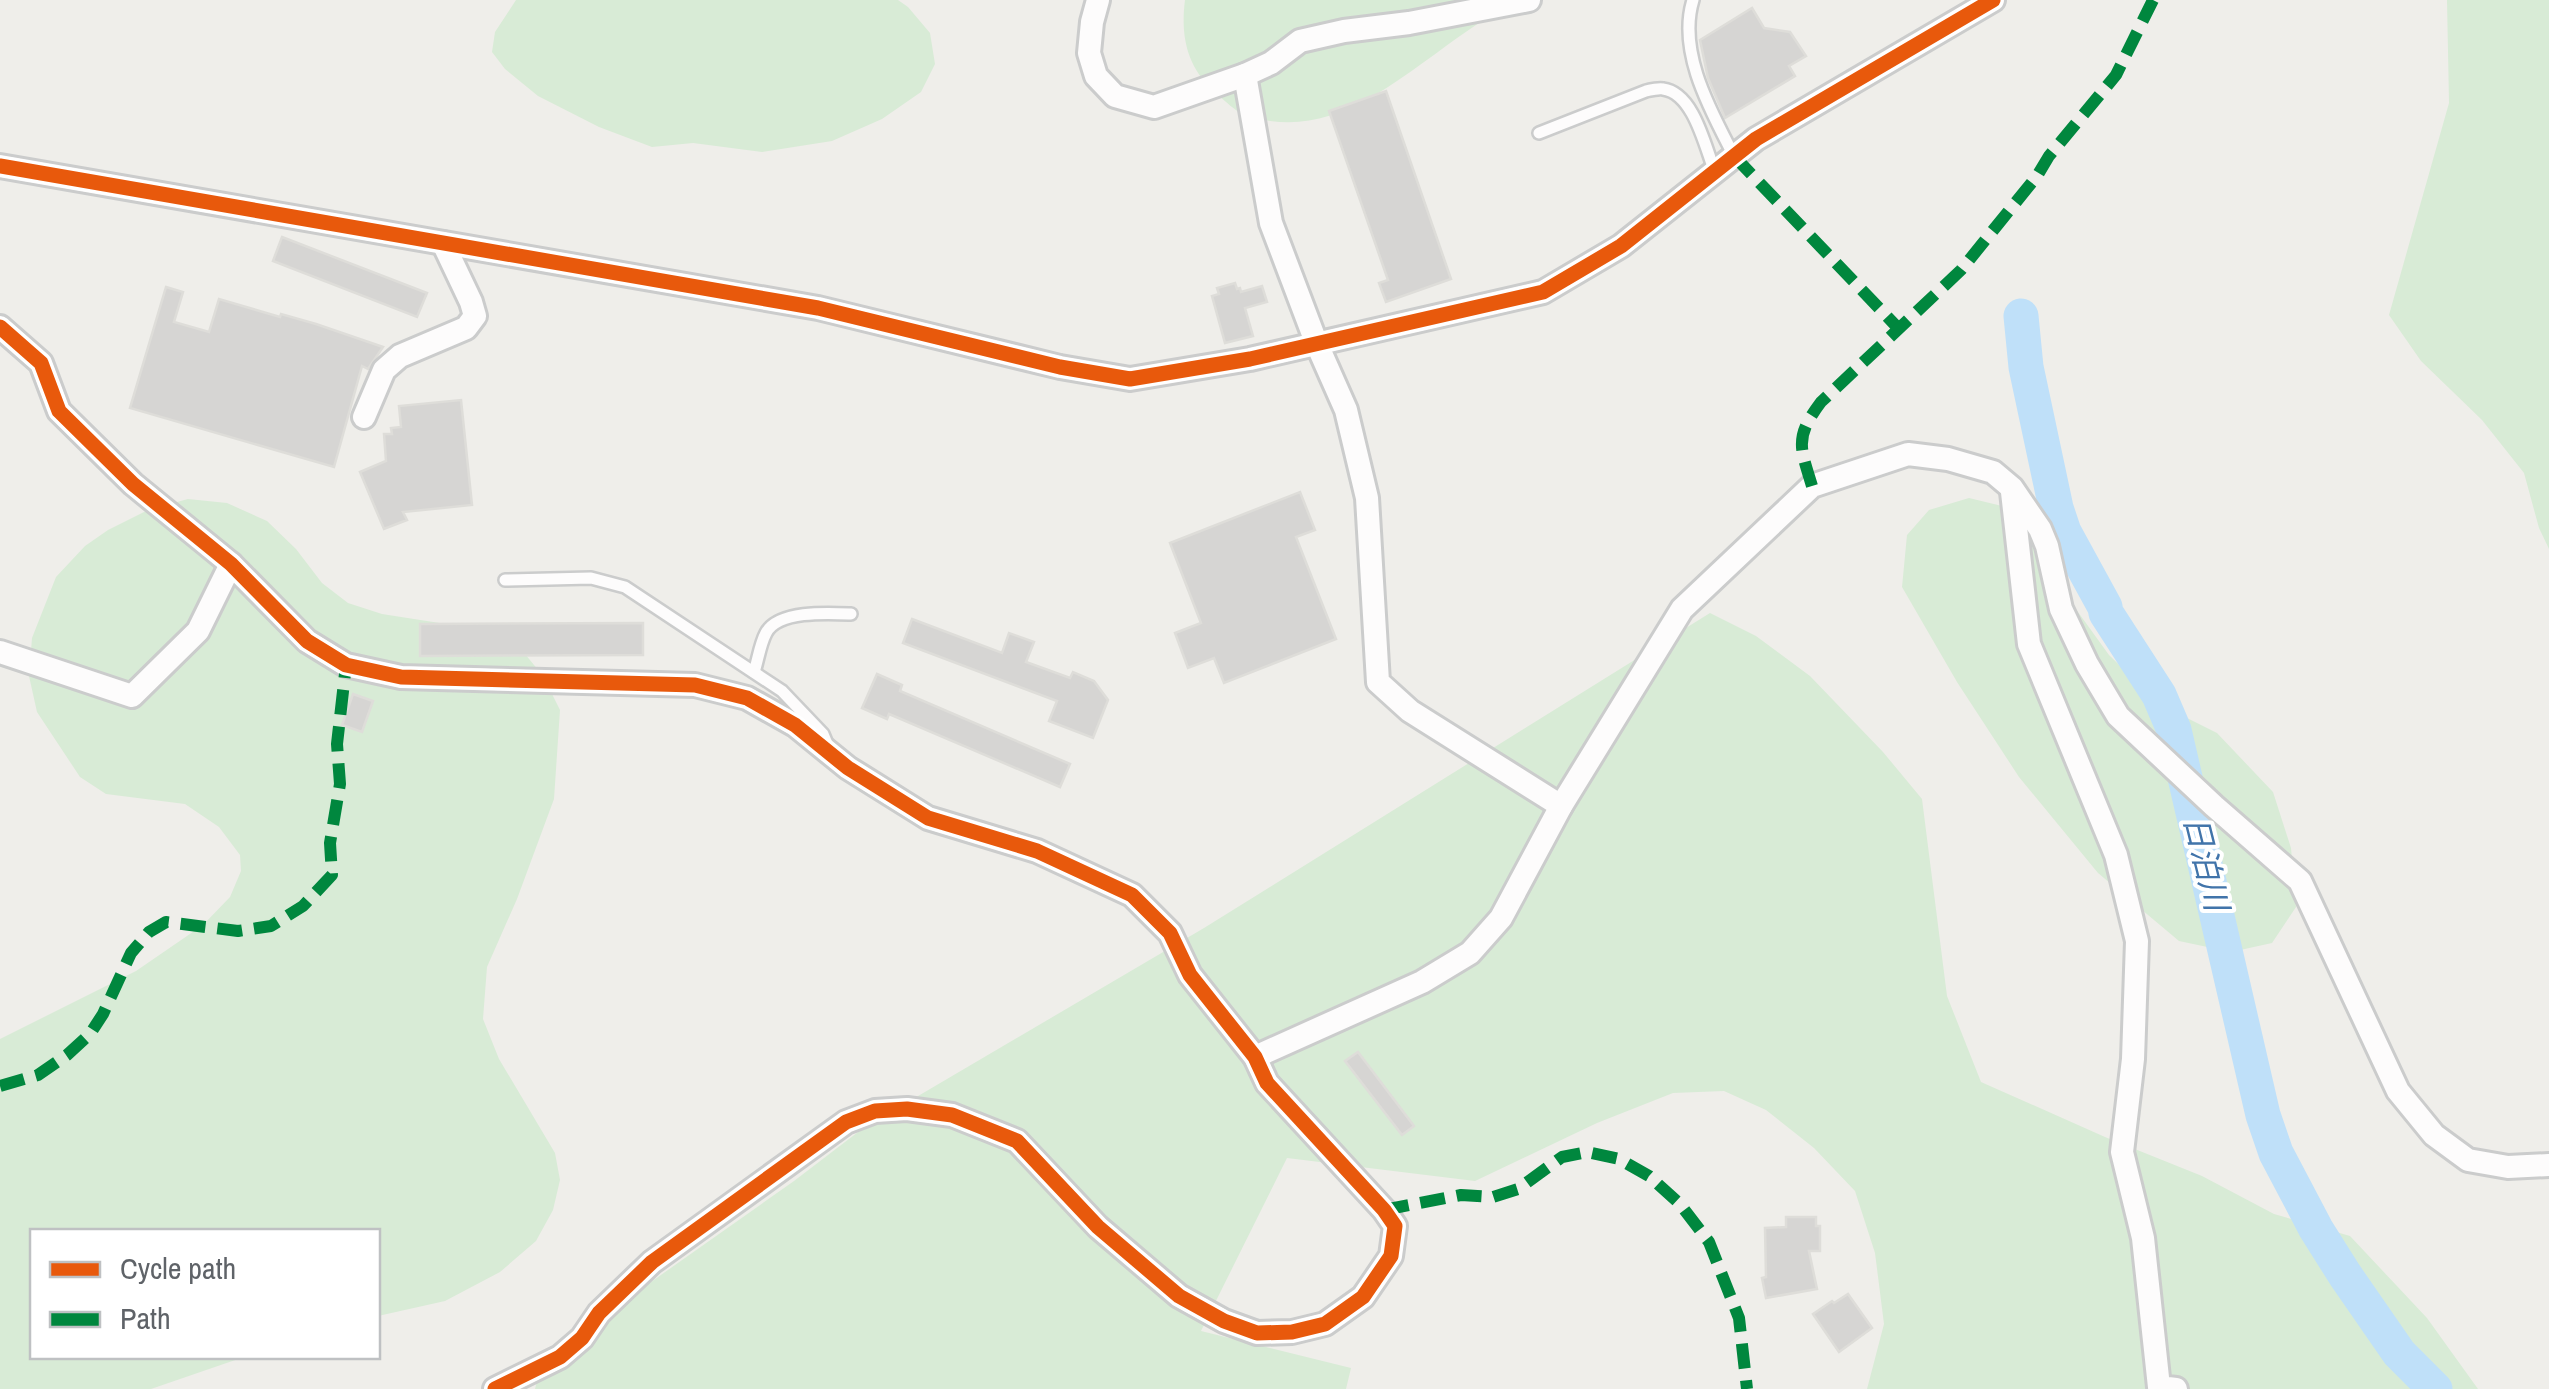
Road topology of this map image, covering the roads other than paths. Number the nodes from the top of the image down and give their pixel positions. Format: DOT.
graph roads {
  1 [pos="1098,0"];
  2 [pos="1529,0"];
  3 [pos="1693,0"];
  4 [pos="1994,0"];
  5 [pos="1245,75"];
  6 [pos="1539,133"];
  7 [pos="1734,156"];
  8 [pos="0,166"];
  9 [pos="1715,172"];
  10 [pos="443,242"];
  11 [pos="0,327"];
  12 [pos="1316,342"];
  13 [pos="364,417"];
  14 [pos="2012,488"];
  15 [pos="230,564"];
  16 [pos="506,580"];
  17 [pos="851,614"];
  18 [pos="0,652"];
  19 [pos="754,672"];
  20 [pos="831,754"];
  21 [pos="1561,806"];
  22 [pos="1256,1057"];
  23 [pos="2549,1165"];
  24 [pos="2163,1388"];
  25 [pos="495,1389"];
  1 -- 5 [label="street"];
  2 -- 5 [label="street"];
  3 -- 7 [label="lane"];
  4 -- 7 [label="street"];
  5 -- 12 [label="street"];
  6 -- 9 [label="lane"];
  7 -- 9 [label="street"];
  8 -- 10 [label="street"];
  9 -- 12 [label="street"];
  10 -- 12 [label="street"];
  10 -- 13 [label="street"];
  11 -- 15 [label="street"];
  12 -- 21 [label="street"];
  14 -- 21 [label="street"];
  14 -- 23 [label="street"];
  14 -- 24 [label="street"];
  15 -- 18 [label="street"];
  15 -- 20 [label="street"];
  16 -- 19 [label="lane"];
  17 -- 19 [label="lane"];
  19 -- 20 [label="lane"];
  20 -- 22 [label="street"];
  21 -- 22 [label="street"];
  22 -- 25 [label="street"];
}
